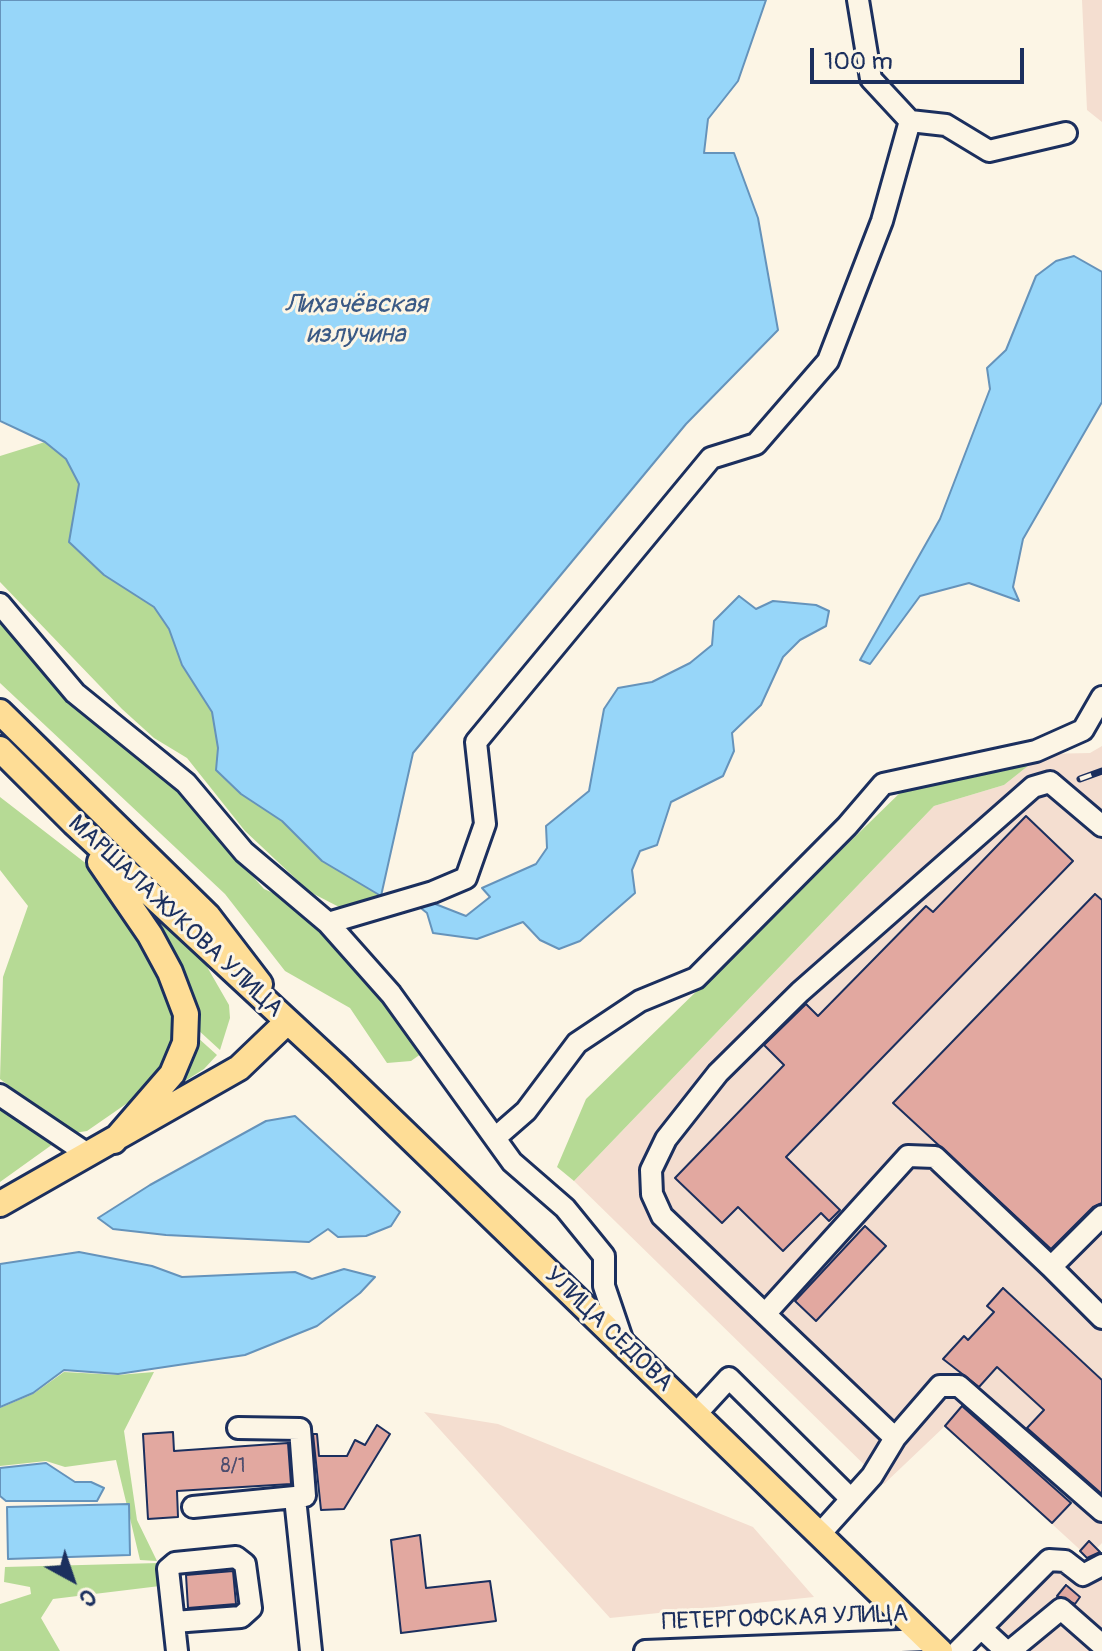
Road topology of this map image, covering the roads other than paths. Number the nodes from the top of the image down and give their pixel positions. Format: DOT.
graph roads {
  1 [pos="858,0"];
  2 [pos="910,121"];
  3 [pos="1066,133"];
  4 [pos="0,604"];
  5 [pos="1102,697"];
  6 [pos="0,712"];
  7 [pos="0,749"];
  8 [pos="74,823"];
  9 [pos="1102,826"];
  10 [pos="328,923"];
  11 [pos="287,1022"];
  12 [pos="0,1095"];
  13 [pos="495,1138"];
  14 [pos="114,1141"];
  15 [pos="89,1155"];
  16 [pos="0,1204"];
  17 [pos="1102,1216"];
  18 [pos="1051,1267"];
  19 [pos="765,1314"];
  20 [pos="1102,1318"];
  21 [pos="624,1345"];
  22 [pos="695,1415"];
  23 [pos="238,1428"];
  24 [pos="895,1438"];
  25 [pos="295,1498"];
  26 [pos="851,1499"];
  27 [pos="193,1507"];
  28 [pos="1102,1511"];
  29 [pos="819,1535"];
  30 [pos="1102,1565"];
  31 [pos="174,1622"];
  32 [pos="981,1628"];
  33 [pos="933,1645"];
  34 [pos="1102,1645"];
  35 [pos="761,1649"];
  36 [pos="177,1651"];
  37 [pos="311,1651"];
  38 [pos="645,1651"];
  39 [pos="958,1651"];
  40 [pos="1008,1651"];
  1 -- 2 [label="street"];
  2 -- 3 [label="street"];
  2 -- 10 [label="street"];
  4 -- 10 [label="street"];
  5 -- 13 [label="street"];
  6 -- 11 [label="main road, МАРШАЛА ЖУКОВА УЛИЦА"];
  7 -- 8 [label="main road, МАРШАЛА ЖУКОВА УЛИЦА"];
  8 -- 11 [label="main road, МАРШАЛА ЖУКОВА УЛИЦА"];
  8 -- 14 [label="main road"];
  9 -- 19 [label="street"];
  10 -- 13 [label="street"];
  11 -- 14 [label="main road"];
  11 -- 21 [label="main road, УЛИЦА СЕДОВА"];
  12 -- 15 [label="street"];
  13 -- 21 [label="street"];
  14 -- 15 [label="main road"];
  15 -- 16 [label="main road"];
  17 -- 18 [label="street"];
  18 -- 19 [label="street"];
  18 -- 20 [label="street"];
  19 -- 24 [label="street"];
  21 -- 22 [label="main road, УЛИЦА СЕДОВА"];
  22 -- 26 [label="street"];
  22 -- 29 [label="main road, УЛИЦА СЕДОВА"];
  23 -- 25 [label="street"];
  24 -- 26 [label="street"];
  24 -- 28 [label="street"];
  25 -- 27 [label="street"];
  25 -- 37 [label="street"];
  26 -- 29 [label="street"];
  29 -- 33 [label="main road, УЛИЦА СЕДОВА"];
  30 -- 32 [label="street"];
  31 -- 36 [label="street"];
  32 -- 39 [label="street"];
  32 -- 40 [label="street"];
  33 -- 35 [label="street, ПЕТЕРГОФСКАЯ УЛИЦА"];
  34 -- 40 [label="street"];
  35 -- 38 [label="street, ПЕТЕРГОФСКАЯ УЛИЦА"];
}
